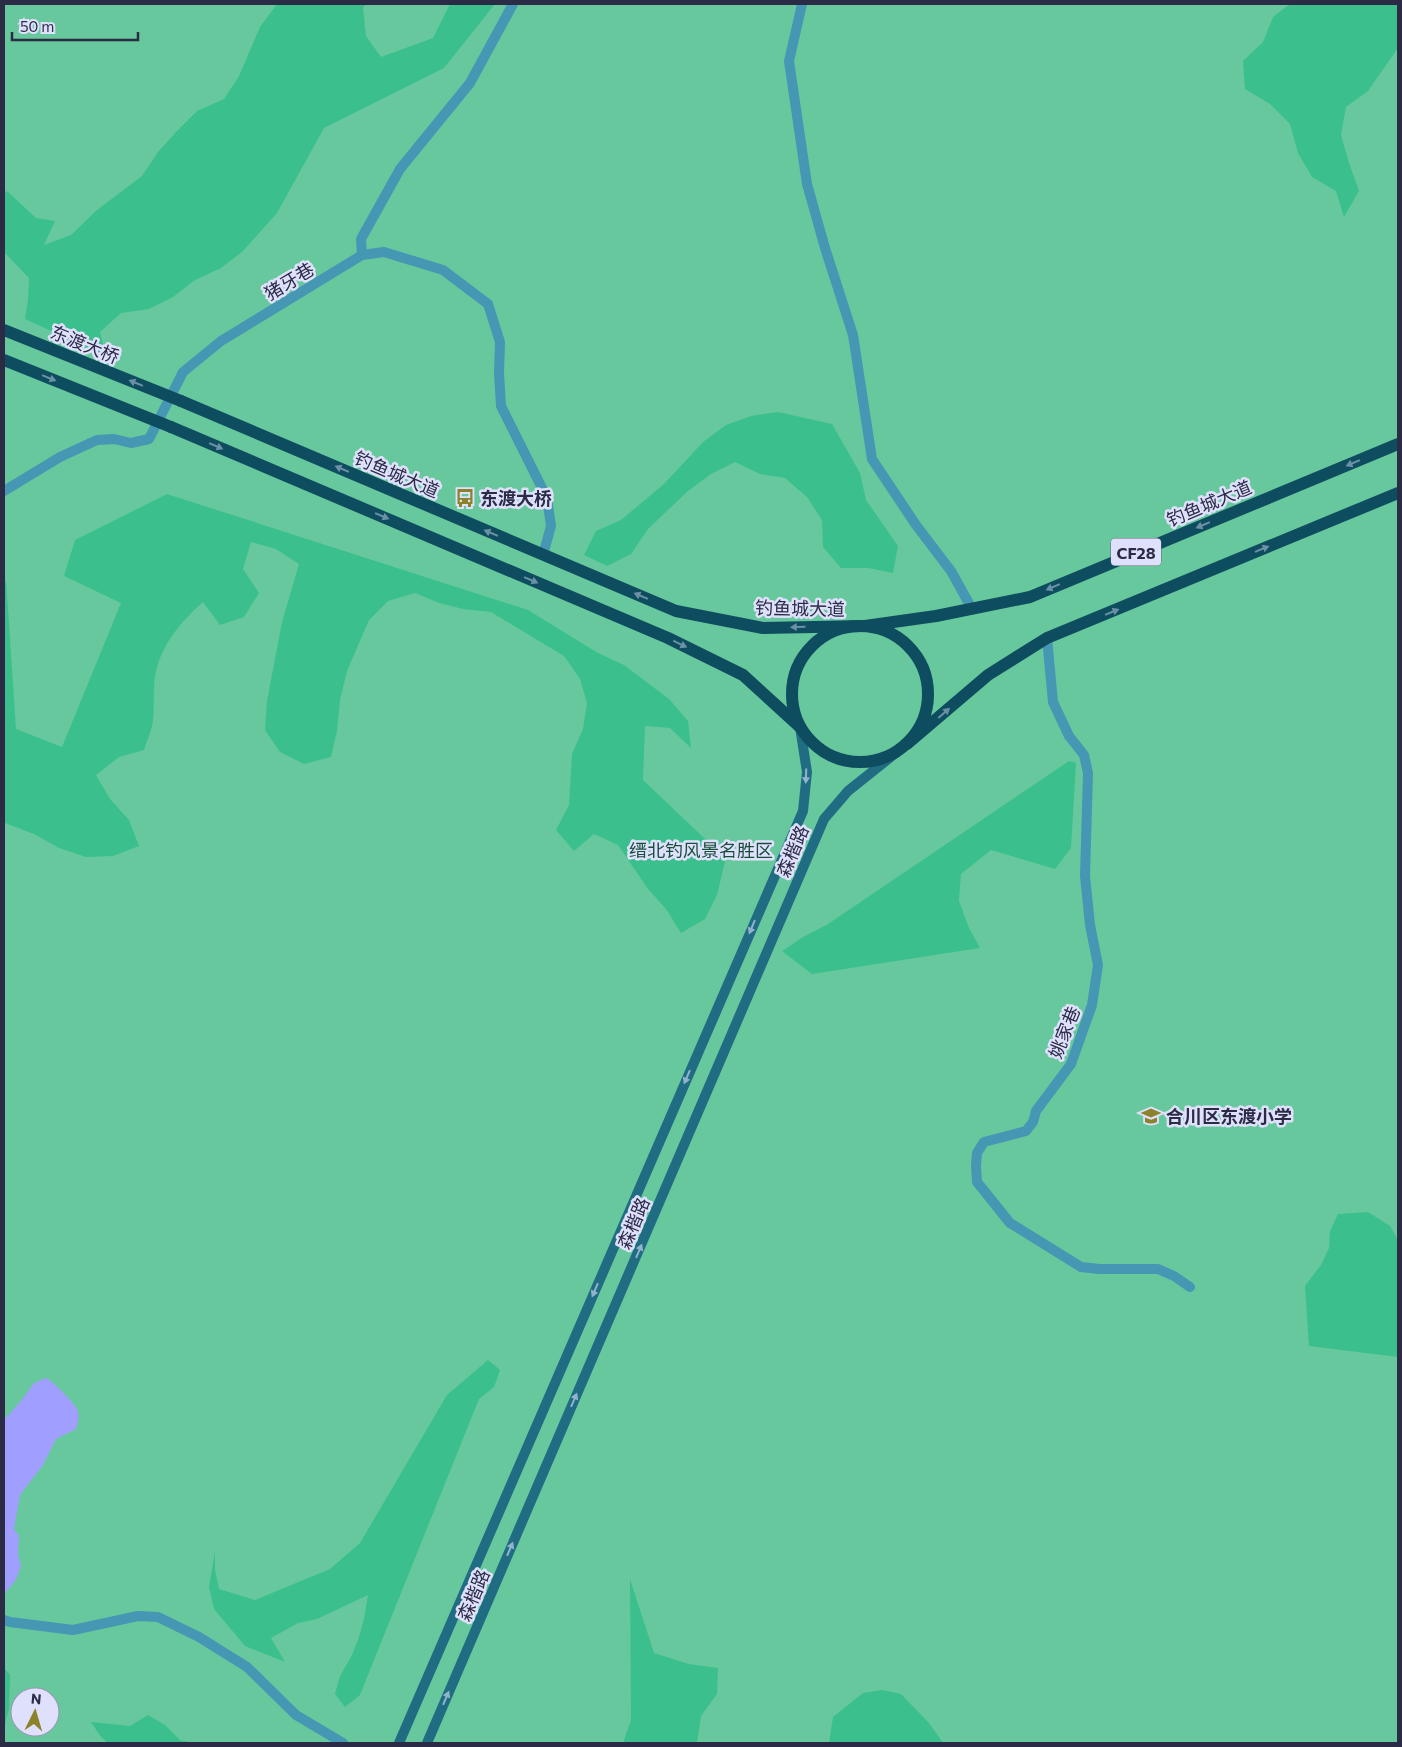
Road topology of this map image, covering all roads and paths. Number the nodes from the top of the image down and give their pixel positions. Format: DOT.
graph roads {
  1 [pos="513,4"];
  2 [pos="802,4"];
  3 [pos="362,255"];
  4 [pos="4,330"];
  5 [pos="4,360"];
  6 [pos="181,401"];
  7 [pos="1398,444"];
  8 [pos="4,491"];
  9 [pos="1398,493"];
  10 [pos="543,555"];
  11 [pos="972,609"];
  12 [pos="865,626"];
  13 [pos="1047,638"];
  14 [pos="800,728"];
  15 [pos="907,744"];
  16 [pos="1190,1287"];
  17 [pos="4,1620"];
  18 [pos="343,1743"];
  19 [pos="398,1743"];
  20 [pos="427,1743"];
  1 -- 3 [label="street"];
  2 -- 11 [label="street"];
  3 -- 8 [label="street, 猪牙巷"];
  3 -- 10 [label="street"];
  6 -- 4 [label="main road, 东渡大桥, one-way, bridge"];
  5 -- 14 [label="main road, one-way, bridge"];
  10 -- 6 [label="main road, 钓鱼城大道, one-way"];
  7 -- 11 [label="main road, 钓鱼城大道 / CF28, one-way"];
  13 -- 9 [label="main road, CF28, one-way"];
  12 -- 10 [label="main road, 钓鱼城大道, one-way"];
  11 -- 12 [label="main road, 钓鱼城大道 / CF28"];
  12 -- 14 [label="main road"];
  12 -- 15 [label="main road"];
  15 -- 13 [label="main road, CF28, one-way"];
  13 -- 16 [label="street, 姚家巷"];
  14 -- 15 [label="main road"];
  14 -- 19 [label="main road, 森楷路, one-way"];
  20 -- 15 [label="main road, 森楷路, one-way"];
  17 -- 18 [label="street"];
}
